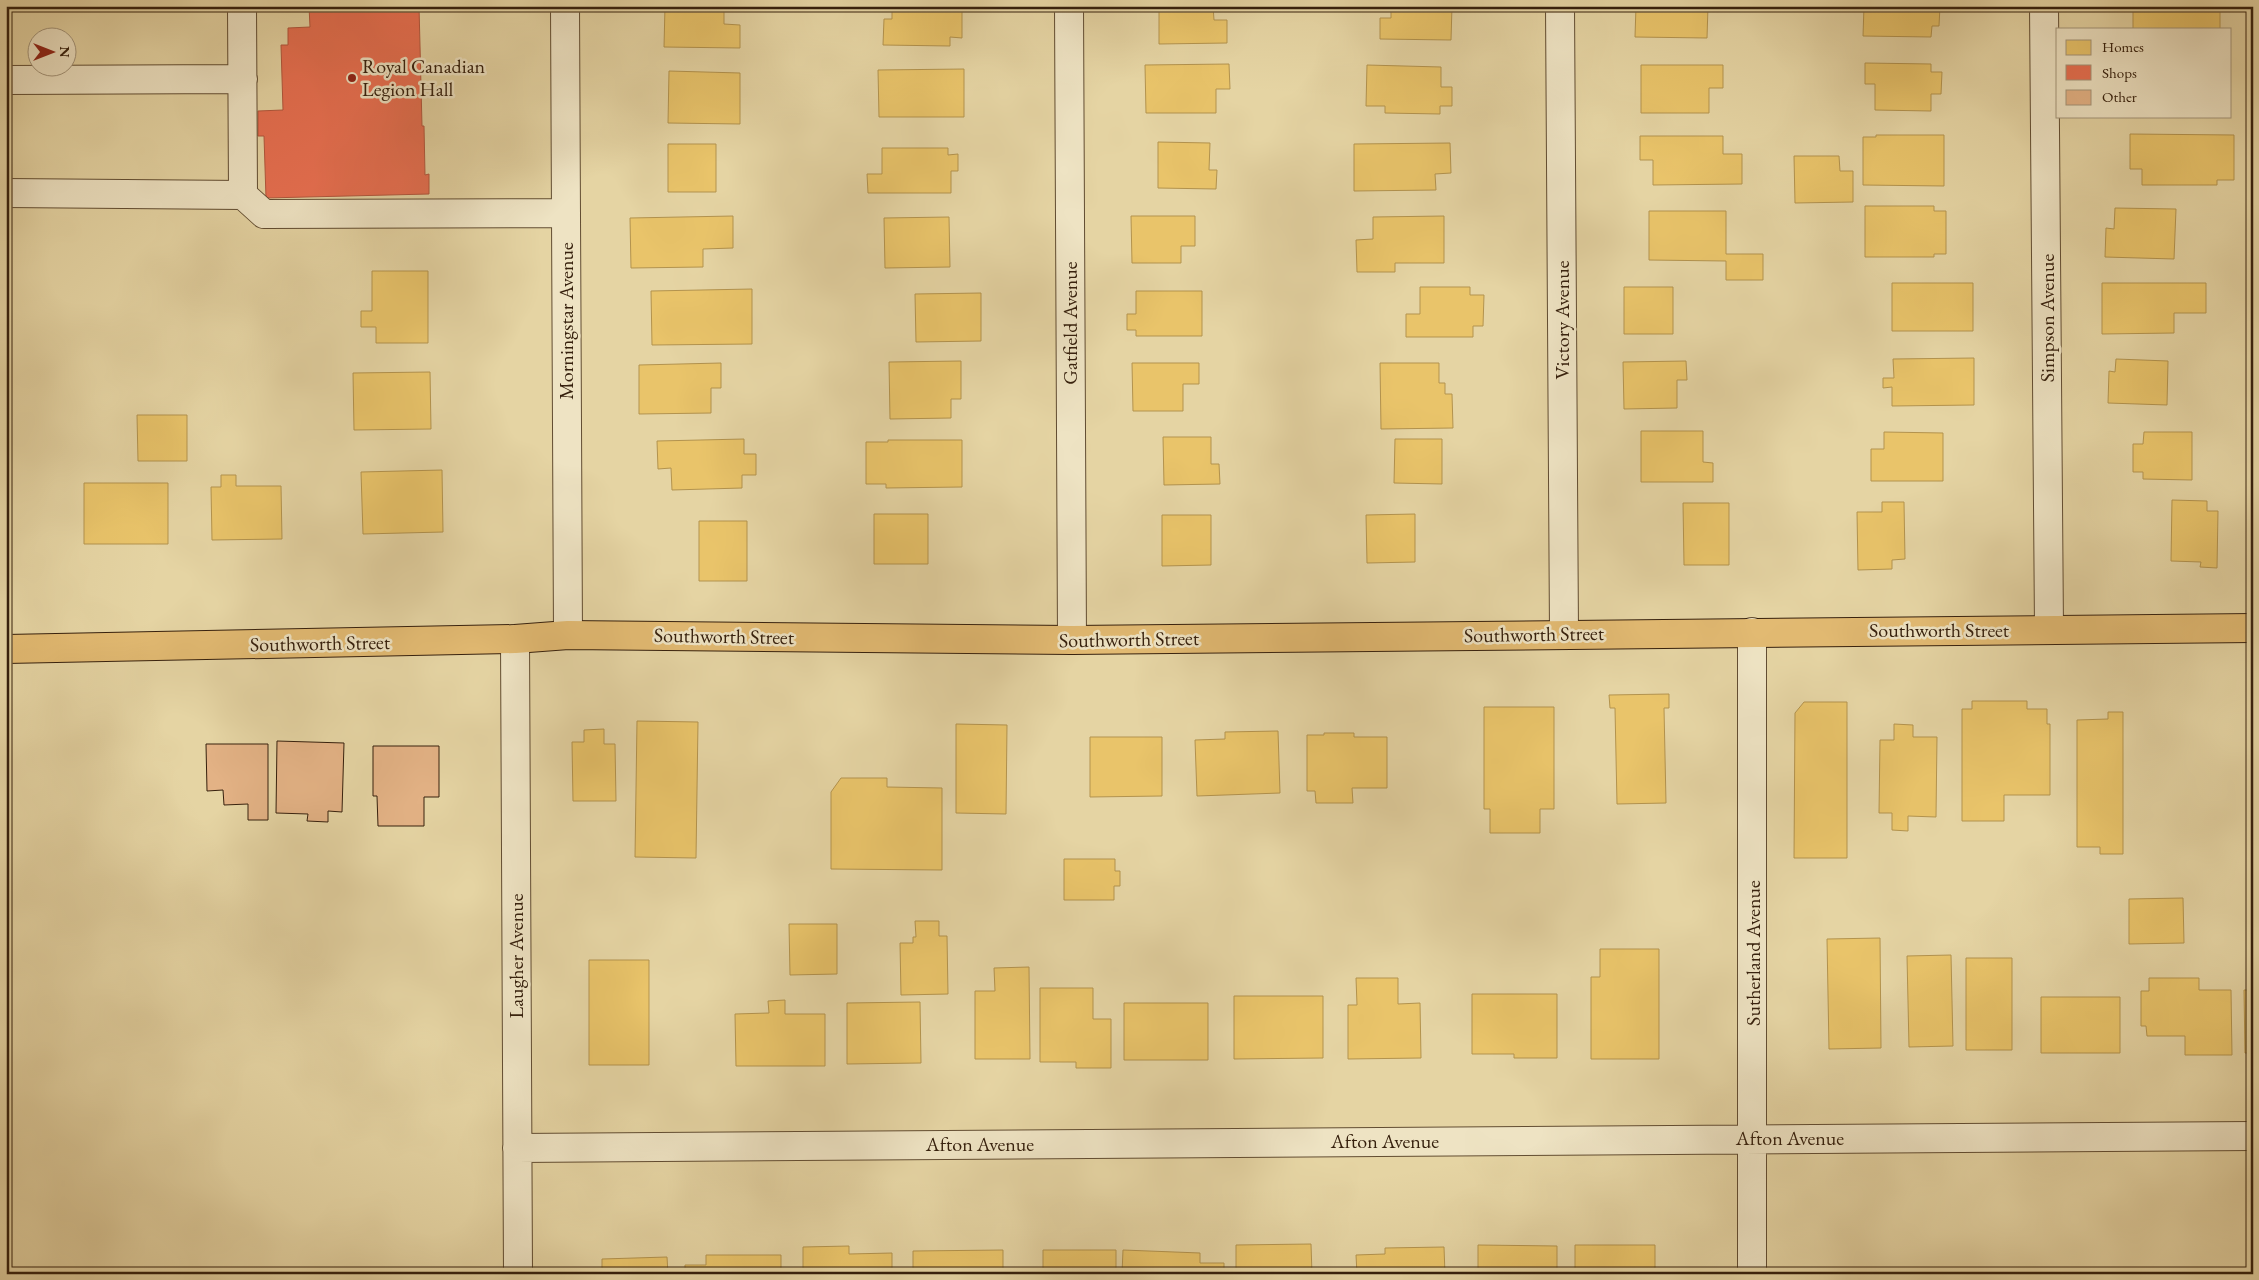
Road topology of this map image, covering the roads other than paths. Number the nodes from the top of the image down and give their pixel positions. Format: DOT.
graph roads {
  1 [pos="242,6"];
  2 [pos="565,6"];
  3 [pos="1069,6"];
  4 [pos="1560,6"];
  5 [pos="2044,6"];
  6 [pos="243,79"];
  7 [pos="6,80"];
  8 [pos="6,193"];
  9 [pos="243,195"];
  10 [pos="566,213"];
  11 [pos="2253,628"];
  12 [pos="2049,629"];
  13 [pos="1752,632"];
  14 [pos="1564,633"];
  15 [pos="568,635"];
  16 [pos="515,639"];
  17 [pos="1072,640"];
  18 [pos="6,649"];
  19 [pos="2253,1136"];
  20 [pos="1754,1138"];
  21 [pos="517,1148"];
  22 [pos="518,1274"];
  23 [pos="1752,1274"];
  1 -- 6 [label="street"];
  2 -- 10 [label="street, Morningstar Avenue"];
  3 -- 17 [label="street, Gatfield Avenue"];
  4 -- 14 [label="street, Victory Avenue"];
  5 -- 12 [label="street, Simpson Avenue"];
  6 -- 7 [label="street"];
  6 -- 9 [label="street"];
  8 -- 9 [label="street"];
  9 -- 10 [label="street"];
  10 -- 15 [label="street, Morningstar Avenue"];
  11 -- 12 [label="main road, Southworth Street"];
  12 -- 13 [label="main road, Southworth Street"];
  13 -- 14 [label="main road, Southworth Street"];
  13 -- 20 [label="street, Sutherland Avenue"];
  14 -- 17 [label="main road, Southworth Street"];
  15 -- 16 [label="main road, Southworth Street"];
  15 -- 17 [label="main road, Southworth Street"];
  16 -- 18 [label="main road, Southworth Street"];
  16 -- 21 [label="street, Laugher Avenue"];
  19 -- 20 [label="street, Afton Avenue"];
  20 -- 21 [label="street, Afton Avenue"];
  20 -- 23 [label="street, Sutherland Avenue"];
  21 -- 22 [label="street, Laugher Avenue"];
}
